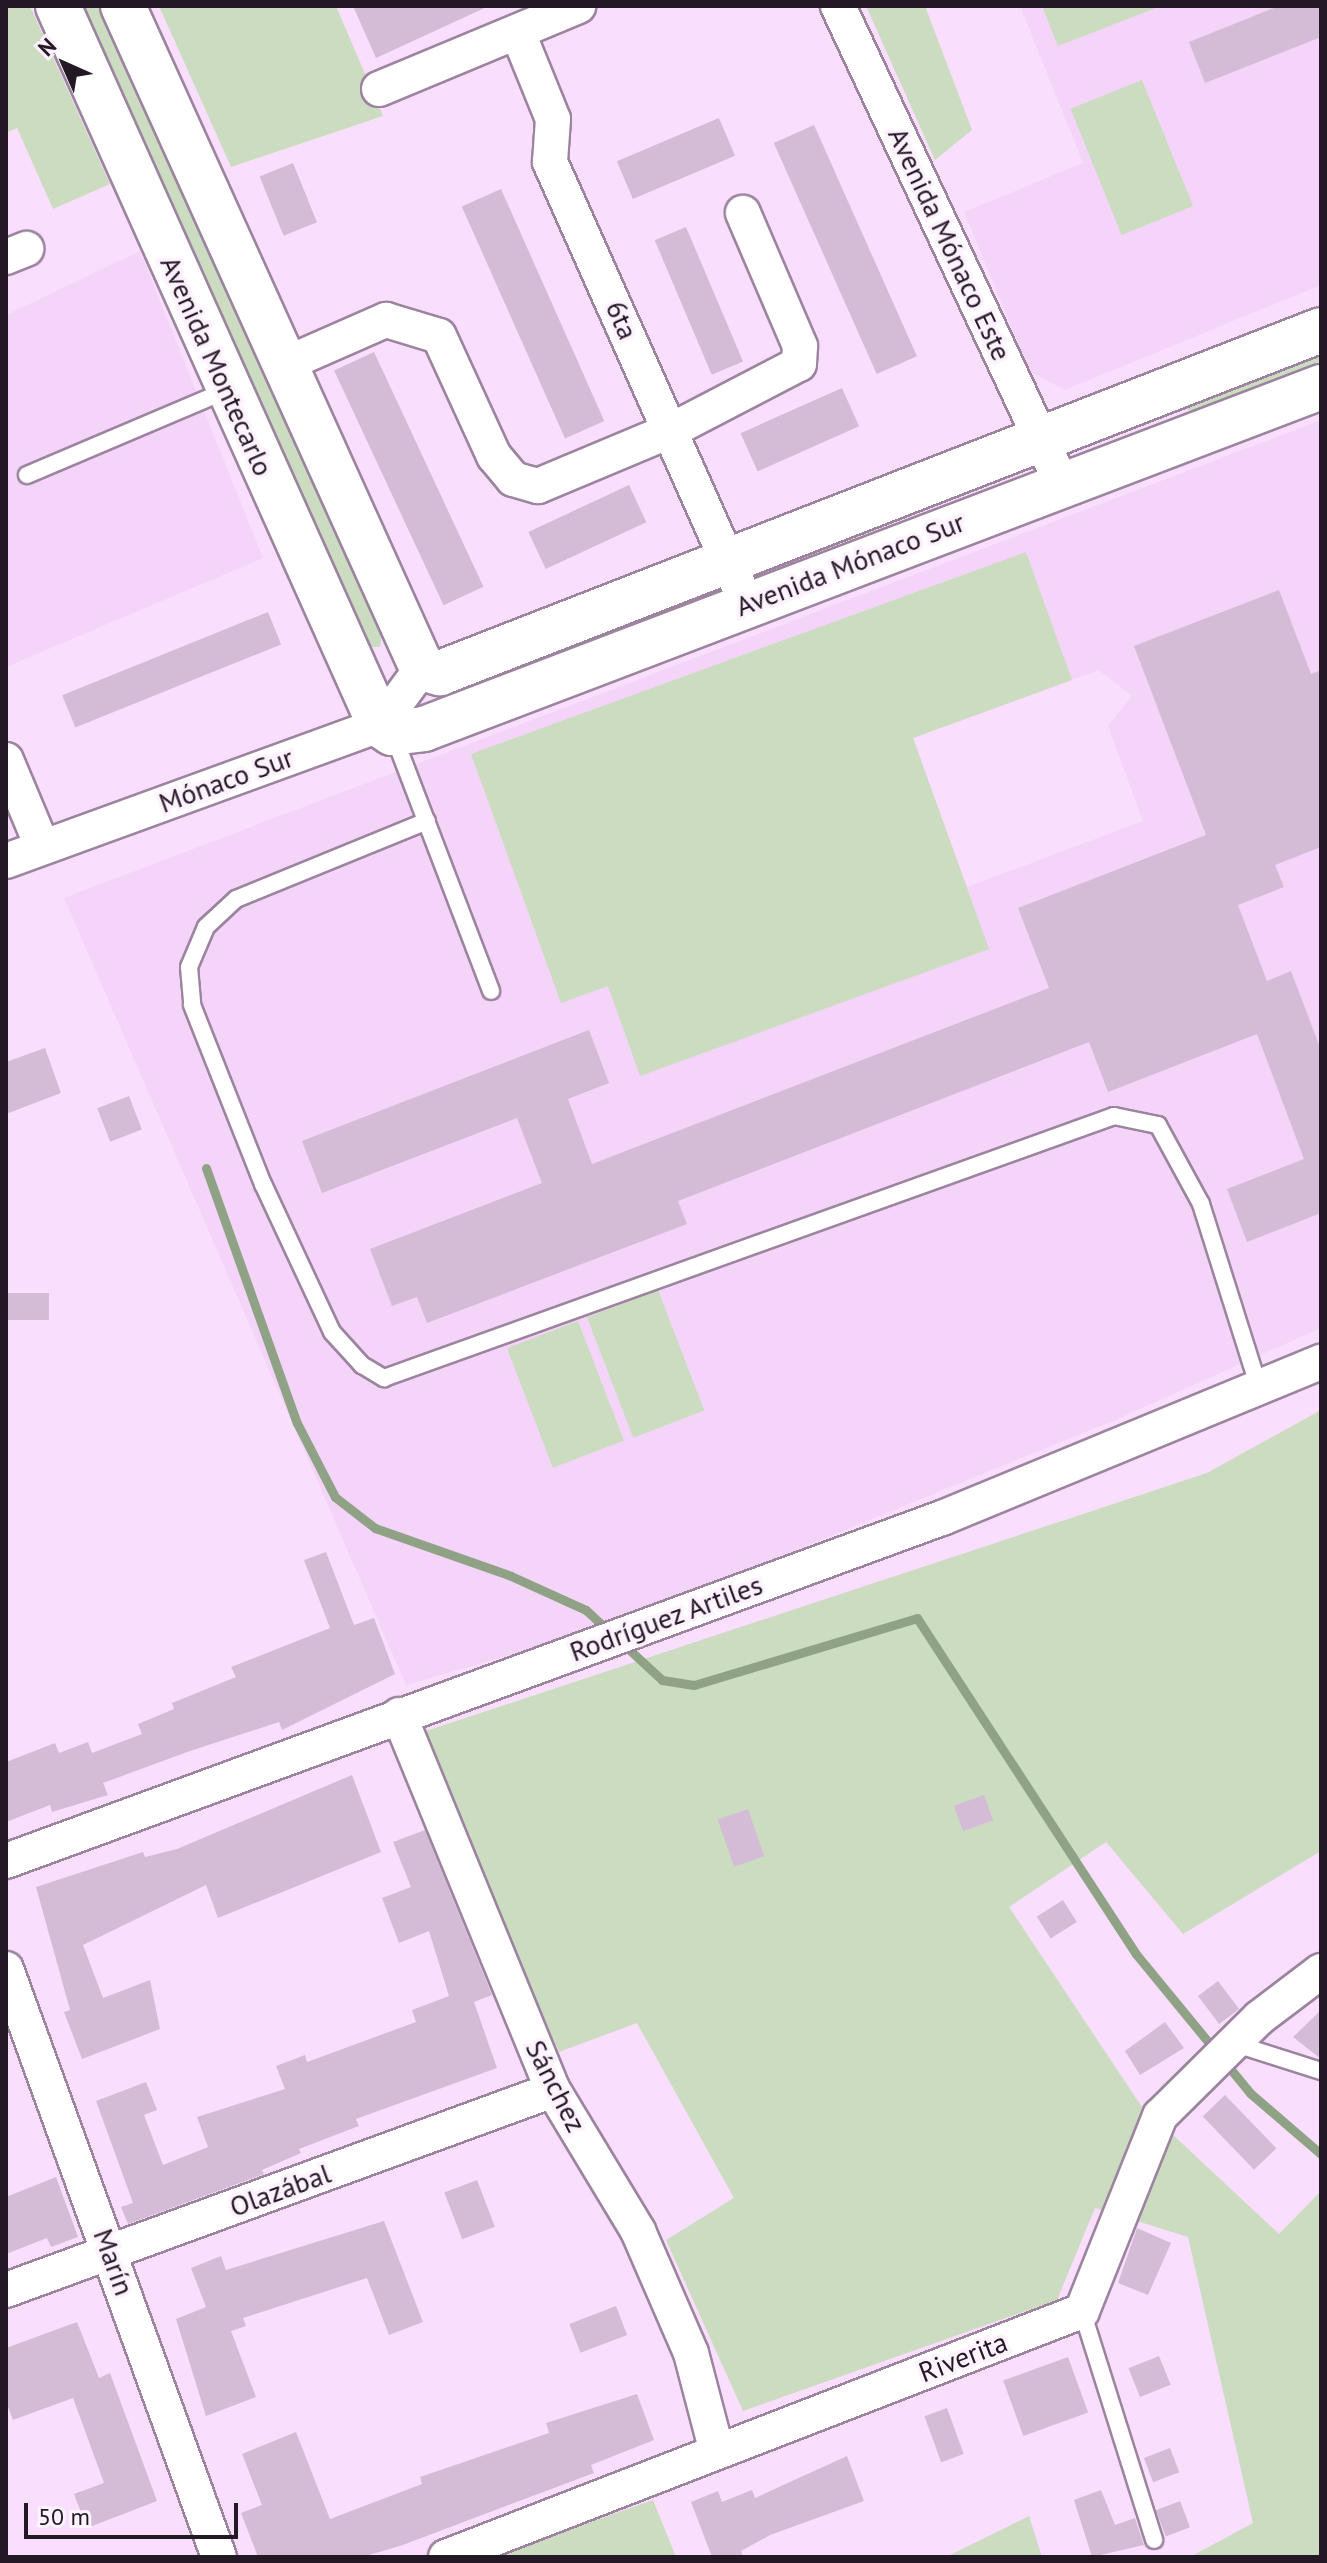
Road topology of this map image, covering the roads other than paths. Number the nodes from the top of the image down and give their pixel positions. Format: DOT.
graph roads {
  1 [pos="58,6"];
  2 [pos="123,6"];
  3 [pos="578,6"];
  4 [pos="838,6"];
  5 [pos="518,33"];
  6 [pos="379,89"];
  7 [pos="743,213"];
  8 [pos="1321,330"];
  9 [pos="281,366"];
  10 [pos="1321,387"];
  11 [pos="227,390"];
  12 [pos="672,430"];
  13 [pos="1040,435"];
  14 [pos="27,475"];
  15 [pos="1061,482"];
  16 [pos="728,559"];
  17 [pos="747,604"];
  18 [pos="422,668"];
  19 [pos="386,729"];
  20 [pos="6,760"];
  21 [pos="427,821"];
  22 [pos="42,846"];
  23 [pos="6,861"];
  24 [pos="491,991"];
  25 [pos="1321,1362"];
  26 [pos="1259,1388"];
  27 [pos="399,1715"];
  28 [pos="6,1861"];
  29 [pos="6,1969"];
  30 [pos="1321,1971"];
  31 [pos="1233,2043"];
  32 [pos="1321,2071"];
  33 [pos="553,2090"];
  34 [pos="110,2251"];
  35 [pos="6,2290"];
  36 [pos="1082,2311"];
  37 [pos="717,2452"];
  38 [pos="1154,2540"];
  39 [pos="219,2557"];
  40 [pos="446,2557"];
  1 -- 11 [label="main road, Avenida Montecarlo"];
  2 -- 9 [label="main road"];
  3 -- 5 [label="street"];
  4 -- 13 [label="street, Avenida Mónaco Este"];
  5 -- 6 [label="street"];
  5 -- 12 [label="street, 6ta"];
  7 -- 12 [label="street"];
  8 -- 13 [label="main road, Avenida Mónaco Sur"];
  9 -- 12 [label="street"];
  9 -- 18 [label="main road"];
  10 -- 15 [label="main road, Avenida Mónaco Sur"];
  11 -- 14 [label="lane"];
  11 -- 19 [label="main road, Avenida Montecarlo"];
  12 -- 16 [label="street, 6ta"];
  13 -- 15 [label="street, Avenida Mónaco Este"];
  13 -- 16 [label="main road, Avenida Mónaco Sur"];
  15 -- 17 [label="main road, Avenida Mónaco Sur"];
  16 -- 17 [label="street, 6ta"];
  16 -- 18 [label="main road, Avenida Mónaco Sur"];
  17 -- 19 [label="main road, Avenida Mónaco Sur"];
  18 -- 19 [label="street"];
  19 -- 21 [label="lane"];
  19 -- 22 [label="street, Mónaco Sur"];
  20 -- 22 [label="street"];
  21 -- 24 [label="lane"];
  21 -- 26 [label="lane"];
  22 -- 23 [label="street, Mónaco Sur"];
  25 -- 26 [label="street, Rodríguez Artiles"];
  26 -- 27 [label="street, Rodríguez Artiles"];
  27 -- 28 [label="street, Rodríguez Artiles"];
  27 -- 33 [label="street, Sánchez"];
  29 -- 34 [label="street, Marín"];
  30 -- 31 [label="street"];
  31 -- 32 [label="lane"];
  31 -- 36 [label="street"];
  33 -- 34 [label="street, Olazábal"];
  33 -- 37 [label="street, Sánchez"];
  34 -- 35 [label="street, Olazábal"];
  34 -- 39 [label="street, Marín"];
  36 -- 37 [label="street, Riverita"];
  36 -- 38 [label="lane"];
  37 -- 40 [label="street, Riverita"];
}
